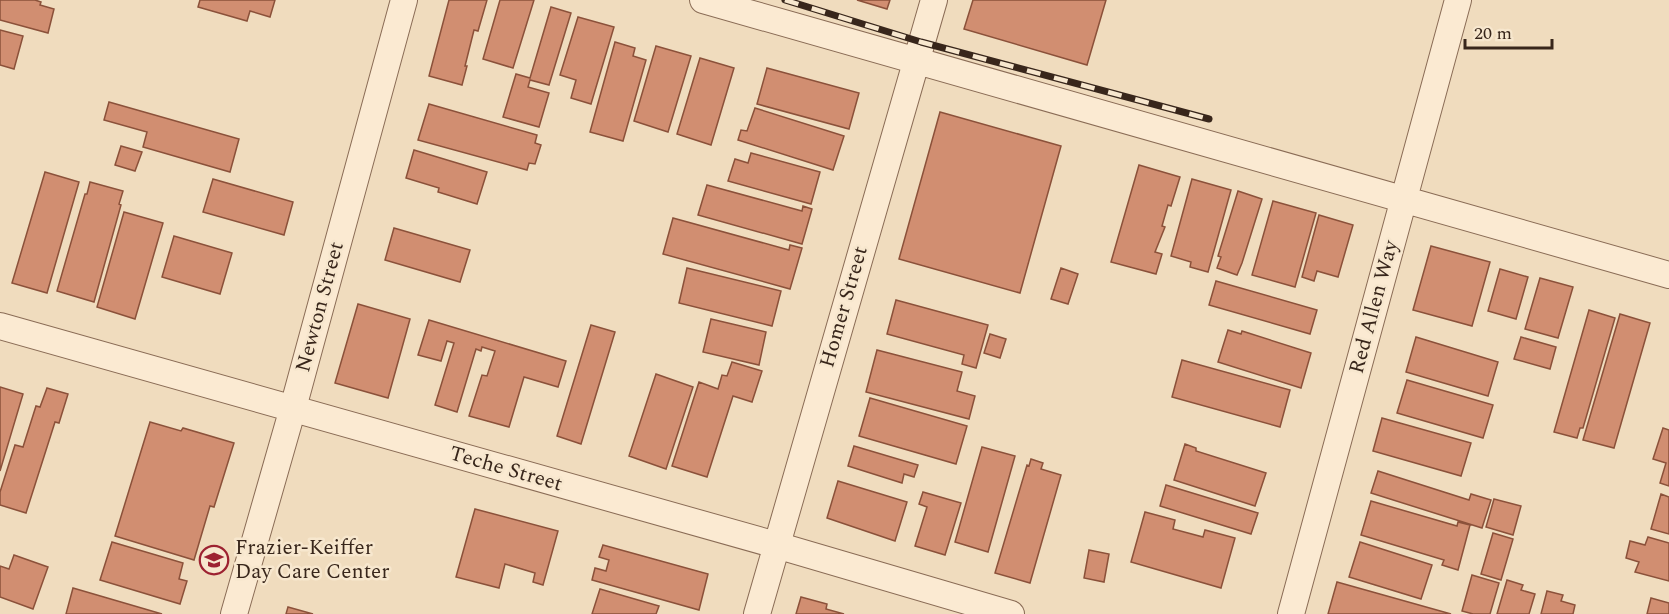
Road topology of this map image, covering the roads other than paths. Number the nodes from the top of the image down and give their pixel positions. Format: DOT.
graph roads {
  1 [pos="404,0"];
  2 [pos="703,0"];
  3 [pos="934,0"];
  4 [pos="1458,0"];
  5 [pos="915,61"];
  6 [pos="1404,199"];
  7 [pos="1669,275"];
  8 [pos="0,326"];
  9 [pos="292,408"];
  10 [pos="776,545"];
  11 [pos="234,614"];
  12 [pos="757,614"];
  13 [pos="1011,614"];
  14 [pos="1291,614"];
  1 -- 9 [label="street, Newton Street"];
  2 -- 5 [label="street"];
  3 -- 5 [label="street, Homer Street"];
  4 -- 6 [label="street, Red Allen Way"];
  5 -- 6 [label="street"];
  5 -- 10 [label="street, Homer Street"];
  6 -- 7 [label="street"];
  6 -- 14 [label="street, Red Allen Way"];
  8 -- 9 [label="street, Teche Street"];
  9 -- 10 [label="street, Teche Street"];
  9 -- 11 [label="street, Newton Street"];
  10 -- 12 [label="street, Homer Street"];
  10 -- 13 [label="street, Teche Street"];
}
